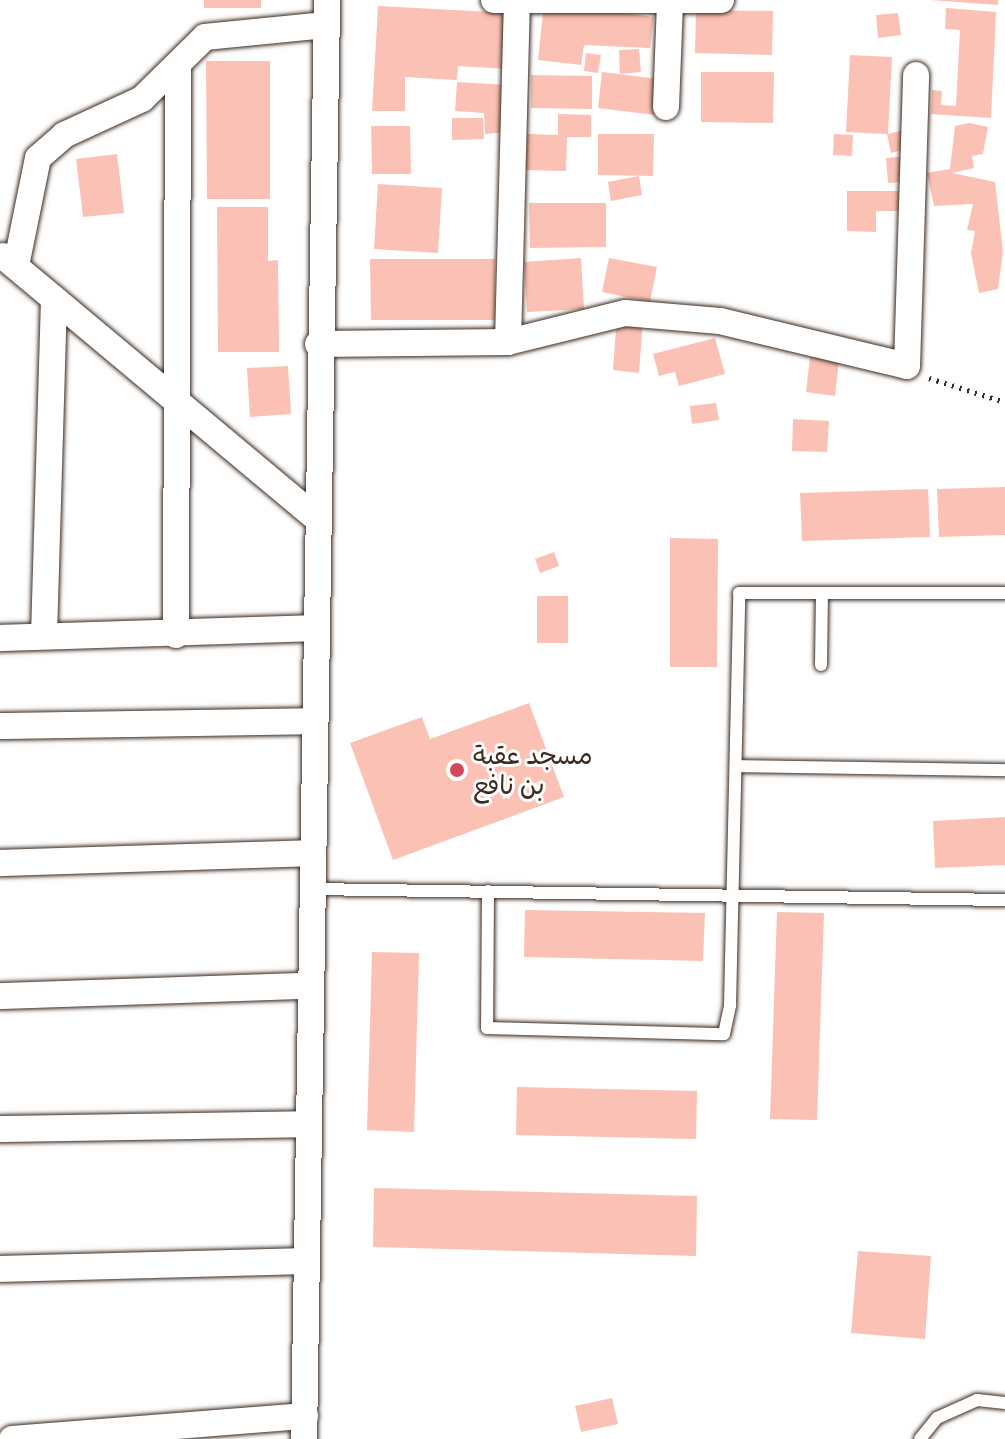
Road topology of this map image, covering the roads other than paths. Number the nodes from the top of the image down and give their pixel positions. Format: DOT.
graph roads {
  1 [pos="494,0"];
  2 [pos="517,0"];
  3 [pos="721,0"];
  4 [pos="670,2"];
  5 [pos="326,12"];
  6 [pos="178,66"];
  7 [pos="916,75"];
  8 [pos="666,107"];
  9 [pos="8,260"];
  10 [pos="54,299"];
  11 [pos="508,342"];
  12 [pos="318,344"];
  13 [pos="180,403"];
  14 [pos="315,517"];
  15 [pos="822,593"];
  16 [pos="1005,593"];
  17 [pos="313,628"];
  18 [pos="176,635"];
  19 [pos="44,636"];
  20 [pos="0,638"];
  21 [pos="821,665"];
  22 [pos="312,721"];
  23 [pos="0,726"];
  24 [pos="736,766"];
  25 [pos="1005,770"];
  26 [pos="311,853"];
  27 [pos="0,863"];
  28 [pos="310,889"];
  29 [pos="488,891"];
  30 [pos="733,895"];
  31 [pos="1005,900"];
  32 [pos="309,986"];
  33 [pos="0,996"];
  34 [pos="307,1124"];
  35 [pos="0,1129"];
  36 [pos="305,1261"];
  37 [pos="0,1269"];
  38 [pos="1005,1403"];
  39 [pos="304,1428"];
  40 [pos="12,1439"];
  41 [pos="920,1439"];
  1 -- 2 [label="street"];
  2 -- 4 [label="street"];
  2 -- 11 [label="street"];
  3 -- 4 [label="street"];
  4 -- 8 [label="street"];
  5 -- 6 [label="street"];
  5 -- 12 [label="street"];
  6 -- 9 [label="street"];
  6 -- 13 [label="street"];
  7 -- 11 [label="street"];
  9 -- 10 [label="street"];
  10 -- 13 [label="street"];
  10 -- 19 [label="street"];
  11 -- 12 [label="street"];
  12 -- 14 [label="street"];
  13 -- 14 [label="street"];
  13 -- 18 [label="street"];
  14 -- 17 [label="street"];
  15 -- 16 [label="lane"];
  15 -- 21 [label="lane"];
  15 -- 24 [label="lane"];
  17 -- 18 [label="street"];
  17 -- 22 [label="street"];
  18 -- 19 [label="street"];
  19 -- 20 [label="street"];
  22 -- 23 [label="street"];
  22 -- 26 [label="street"];
  24 -- 25 [label="lane"];
  24 -- 30 [label="lane"];
  26 -- 27 [label="street"];
  26 -- 28 [label="street"];
  28 -- 29 [label="lane"];
  28 -- 32 [label="street"];
  29 -- 30 [label="lane"];
  29 -- 30 [label="lane"];
  30 -- 31 [label="lane"];
  32 -- 33 [label="street"];
  32 -- 34 [label="street"];
  34 -- 35 [label="street"];
  34 -- 36 [label="street"];
  36 -- 37 [label="street"];
  36 -- 39 [label="street"];
  38 -- 41 [label="lane"];
  39 -- 40 [label="street"];
}
